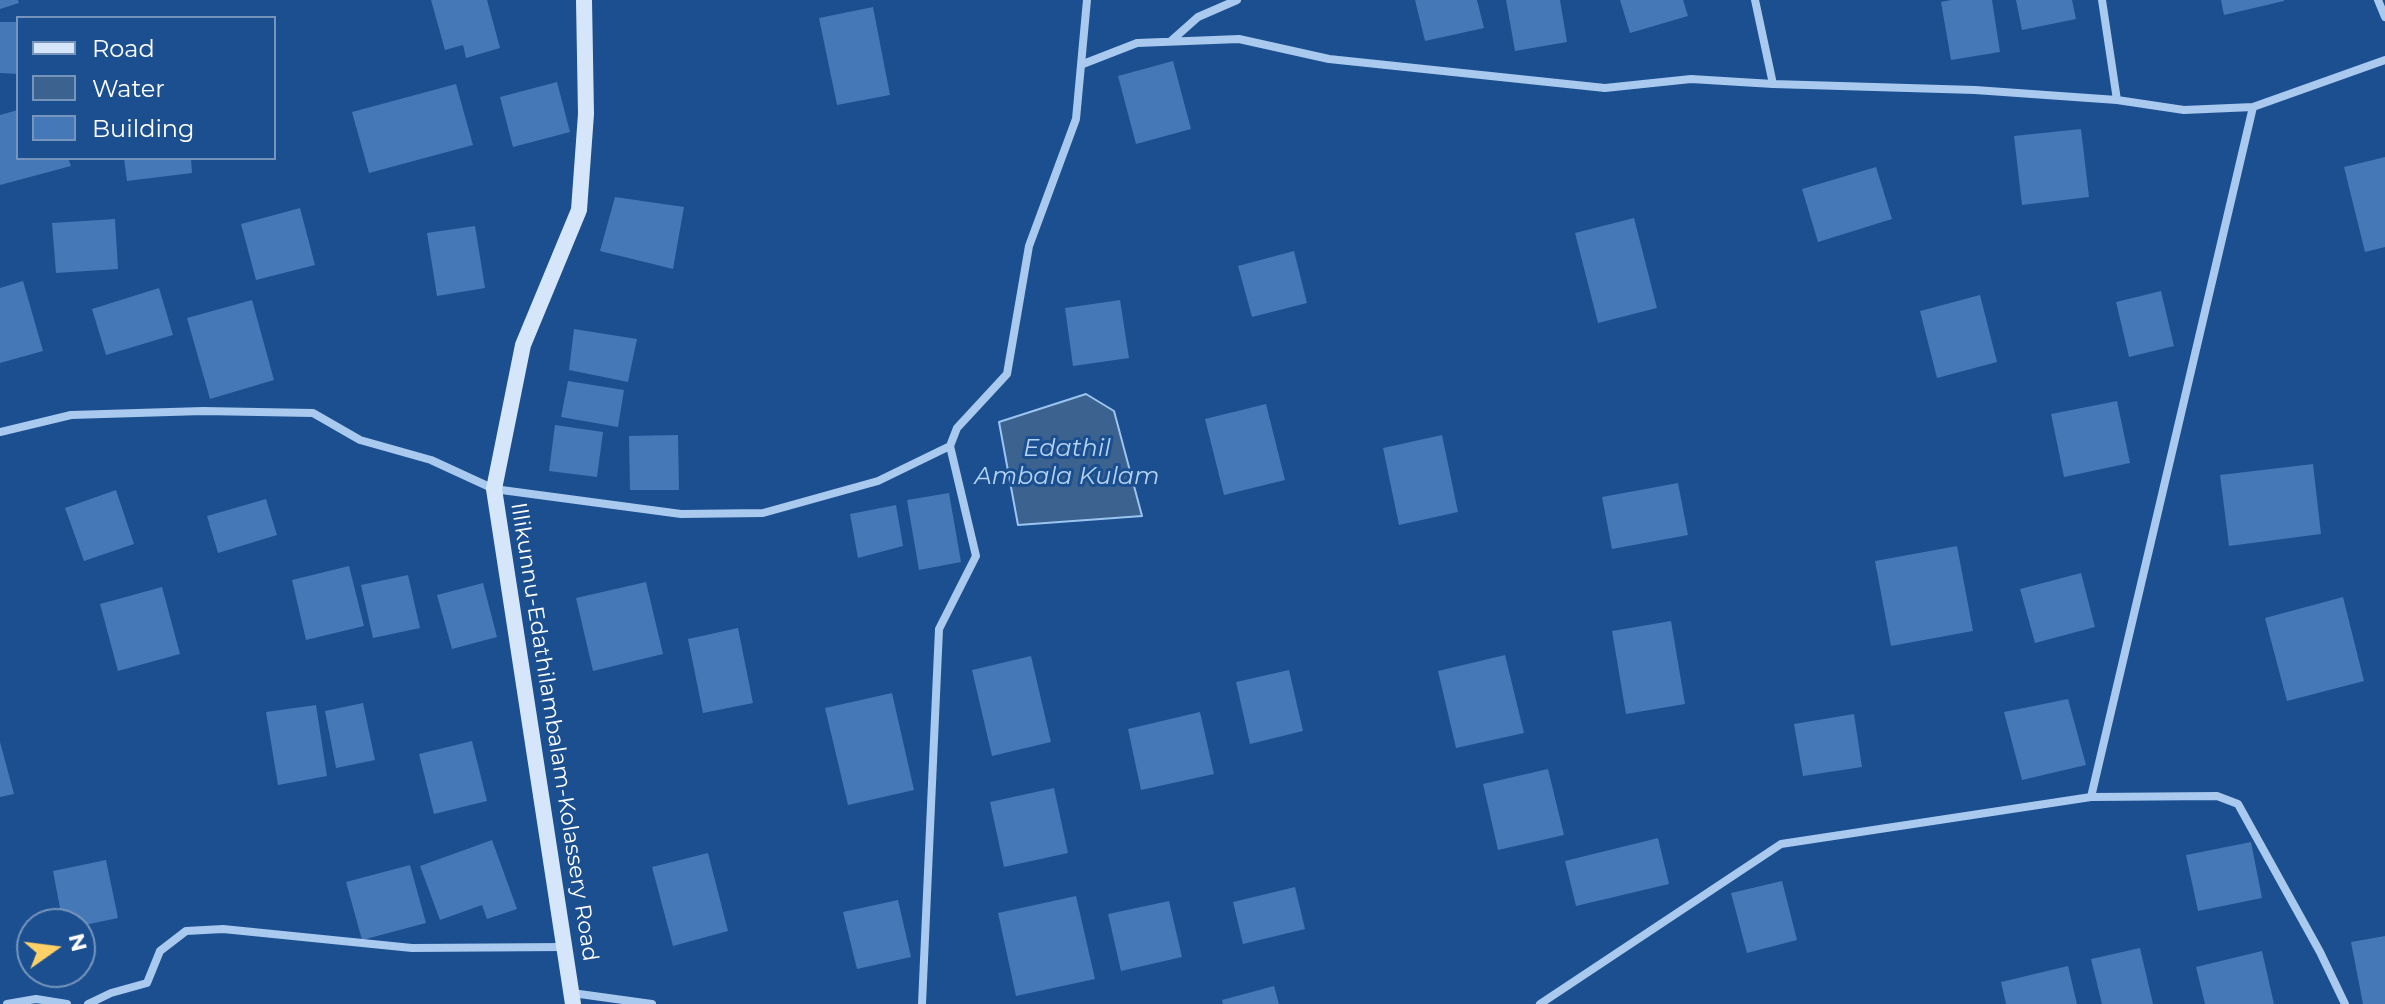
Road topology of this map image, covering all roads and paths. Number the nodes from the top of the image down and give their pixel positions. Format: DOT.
graph roads {
  1 [pos="584,0"];
  2 [pos="1087,0"];
  3 [pos="1237,0"];
  4 [pos="1755,0"];
  5 [pos="2102,0"];
  6 [pos="2378,0"];
  7 [pos="2385,17"];
  8 [pos="1170,41"];
  9 [pos="2385,60"];
  10 [pos="1083,64"];
  11 [pos="1773,84"];
  12 [pos="2117,100"];
  13 [pos="2253,107"];
  14 [pos="0,432"];
  15 [pos="950,446"];
  16 [pos="494,489"];
  17 [pos="2091,797"];
  18 [pos="565,947"];
  19 [pos="572,999"];
  20 [pos="7,1004"];
  21 [pos="67,1004"];
  22 [pos="88,1004"];
  23 [pos="652,1004"];
  24 [pos="922,1004"];
  25 [pos="1540,1004"];
  26 [pos="2345,1004"];
  1 -- 16 [label="main road, Illikunnu-Edathilambalam-Kolassery Road"];
  2 -- 10 [label="street"];
  3 -- 8 [label="street"];
  4 -- 11 [label="street"];
  5 -- 12 [label="street"];
  6 -- 7 [label="street"];
  8 -- 10 [label="street"];
  8 -- 11 [label="street"];
  9 -- 13 [label="street"];
  10 -- 15 [label="street"];
  11 -- 12 [label="street"];
  12 -- 13 [label="street"];
  13 -- 17 [label="street"];
  14 -- 16 [label="street"];
  15 -- 16 [label="street"];
  15 -- 24 [label="street"];
  16 -- 18 [label="main road, Illikunnu-Edathilambalam-Kolassery Road"];
  17 -- 25 [label="street"];
  17 -- 26 [label="street"];
  18 -- 19 [label="main road, Illikunnu-Edathilambalam-Kolassery Road"];
  18 -- 22 [label="street"];
  19 -- 23 [label="street"];
  20 -- 21 [label="street"];
}
